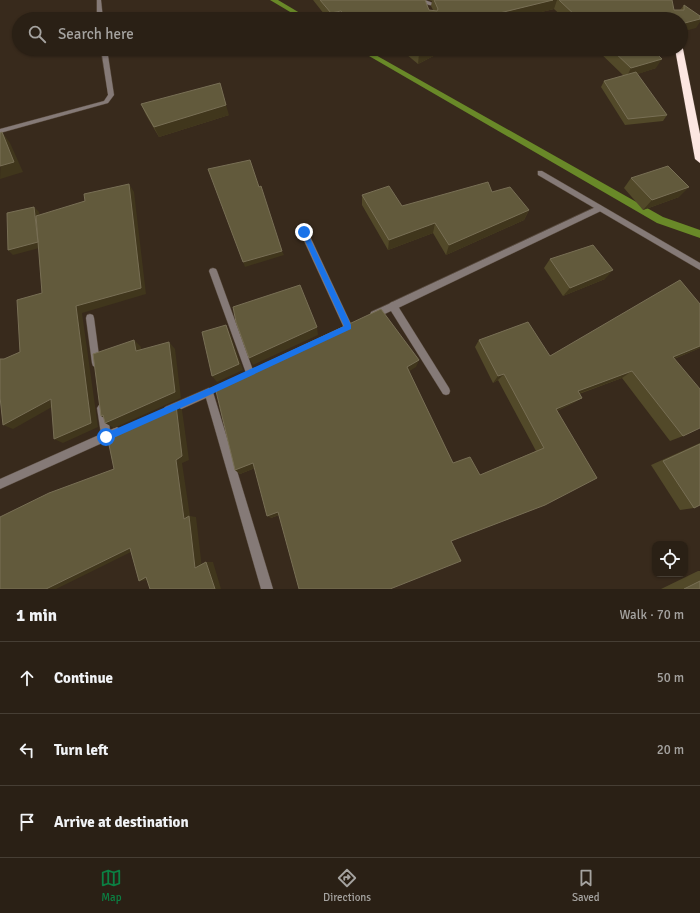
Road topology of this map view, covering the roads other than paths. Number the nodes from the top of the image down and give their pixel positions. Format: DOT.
graph roads {
  1 [pos="99,0"];
  2 [pos="452,0"];
  3 [pos="425,4"];
  4 [pos="100,12"];
  5 [pos="105,56"];
  6 [pos="680,56"];
  7 [pos="0,131"];
  8 [pos="700,159"];
  9 [pos="540,173"];
  10 [pos="600,208"];
  11 [pos="304,232"];
  12 [pos="700,267"];
  13 [pos="213,271"];
  14 [pos="394,306"];
  15 [pos="90,318"];
  16 [pos="368,318"];
  17 [pos="348,327"];
  18 [pos="97,370"];
  19 [pos="250,373"];
  20 [pos="446,391"];
  21 [pos="101,400"];
  22 [pos="161,413"];
  23 [pos="127,428"];
  24 [pos="106,437"];
  25 [pos="0,484"];
  26 [pos="267,589"];
  1 -- 4 [label="street"];
  2 -- 3 [label="street"];
  5 -- 7 [label="street"];
  6 -- 8 [label="highway"];
  9 -- 10 [label="street"];
  10 -- 12 [label="street"];
  10 -- 14 [label="street"];
  11 -- 17 [label="street"];
  13 -- 19 [label="street"];
  14 -- 16 [label="street"];
  14 -- 20 [label="street"];
  15 -- 18 [label="street"];
  21 -- 24 [label="street"];
  22 -- 26 [label="street"];
  23 -- 24 [label="street"];
  24 -- 25 [label="street"];
}
